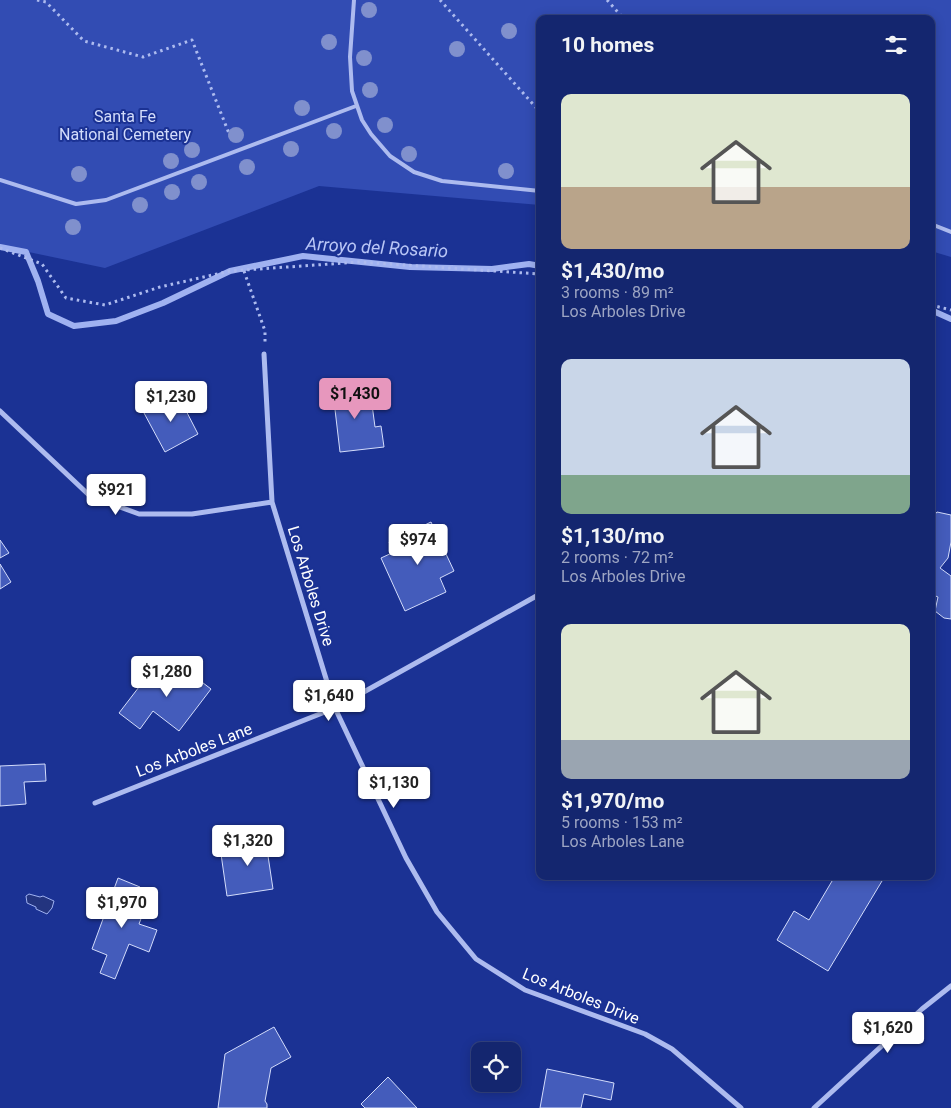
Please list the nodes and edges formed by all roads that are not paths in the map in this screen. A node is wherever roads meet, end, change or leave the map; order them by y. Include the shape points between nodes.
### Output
1 (354, 0) edge
2 (356, 106) junction
3 (0, 180) edge
4 (536, 191) edge
5 (935, 226) edge
6 (951, 232) edge
7 (264, 354) road end
8 (0, 411) edge
9 (272, 502) junction
10 (536, 596) edge
11 (335, 708) junction
12 (95, 802) dead end
13 (951, 986) edge
14 (741, 1108) edge
15 (814, 1108) edge

1 - 2 lane via 350,74
2 - 3 lane via 118,197 94,202 76,204
2 - 4 lane via 380,145 414,172 442,182
5 - 6 lane
7 - 9 street, Los Arboles Drive
8 - 9 street via 90,496 139,514 192,514
9 - 11 street, Los Arboles Drive
10 - 11 street, Los Arboles Lane
11 - 12 street, Los Arboles Lane
11 - 14 street, Los Arboles Drive via 406,858 437,912 476,959 525,990 645,1034 672,1049
13 - 15 street

